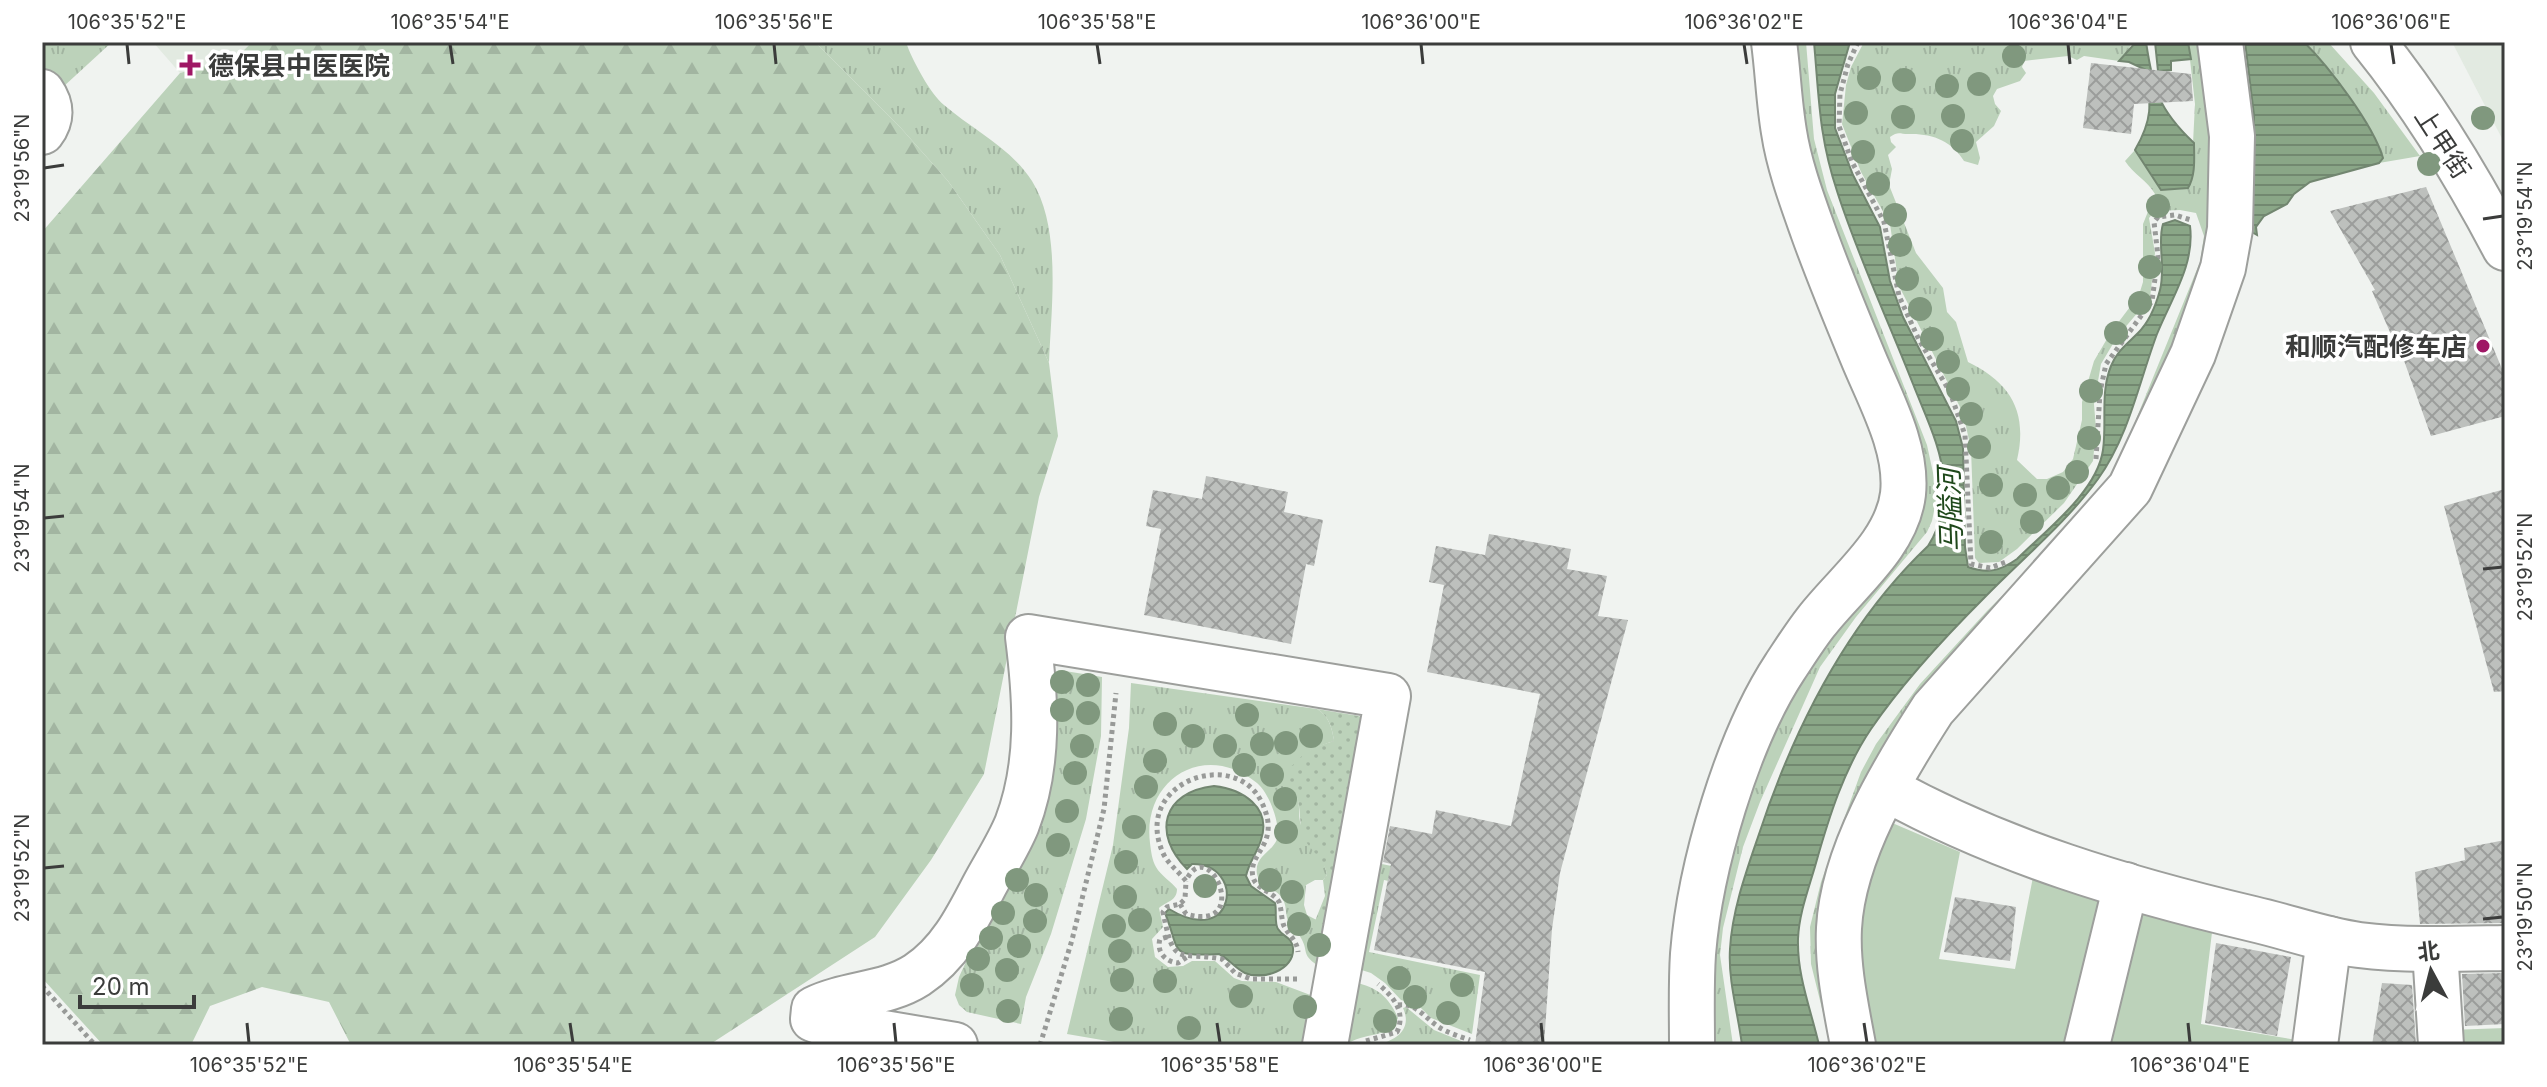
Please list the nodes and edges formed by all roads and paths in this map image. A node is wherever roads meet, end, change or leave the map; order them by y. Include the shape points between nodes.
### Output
1 (1774, 42) edge
2 (1858, 42) edge
3 (2220, 42) edge
4 (2373, 42) edge
5 (2407, 42) edge
6 (42, 92) edge
7 (42, 132) edge
8 (2505, 205) edge
9 (2196, 227) dead end
10 (2505, 248) edge
11 (2093, 465) dead end
12 (2011, 560) dead end
13 (1117, 652) junction
14 (1887, 789) junction
15 (1186, 881) junction
16 (2126, 885) junction
17 (1180, 904) junction
18 (1167, 937) junction
19 (2342, 941) junction
20 (2505, 948) edge
21 (2435, 950) junction
22 (1187, 957) junction
23 (1336, 981) junction
24 (42, 986) edge
25 (1398, 1005) junction
26 (1470, 1040) dead end
27 (1341, 1044) edge
28 (95, 1045) edge
29 (955, 1045) edge
30 (1040, 1045) edge
31 (1692, 1045) edge
32 (1853, 1045) edge
33 (2087, 1045) edge
34 (2315, 1045) edge
35 (2342, 1045) edge
36 (2441, 1045) edge

1 - 31 street via 1784,135 1797,181 1888,418 1903,489 1892,527 1782,671 1740,761 1724,805 1699,916
2 - 12 path via 1840,94 1839,126 1884,222 1899,296 1950,392 1965,435 1971,564 1990,568
3 - 14 street via 2232,136 2230,229 2223,268 2193,354 2130,488 1933,709
4 - 10 street, 上甲街 via 2427,118
5 - 8 street, 上甲街
6 - 7 street via 50,113
9 - 11 path via 2184,215 2154,222 2158,256 2152,301 2106,364
13 - 23 street via 1388,696
13 - 29 street via 1028,637 1035,722 1032,768 1016,826 968,918 945,952 917,975 814,1009 813,1019 824,1023
13 - 30 path via 1104,809
14 - 16 street via 1982,837
14 - 32 street via 1853,860 1839,929
15 - 17 path
15 - 17 path via 1195,869 1209,870 1220,882 1221,901 1204,917 1186,914
15 - 23 path via 1161,850 1158,822 1168,793 1197,777 1240,780 1256,792 1270,834 1253,876 1279,902 1283,925 1299,956
16 - 19 street
16 - 33 street
17 - 18 path via 1163,912
18 - 22 path
18 - 22 path via 1160,939 1162,956 1172,963
19 - 21 street
19 - 34 street
19 - 35 street
20 - 21 street
21 - 36 street
22 - 23 path via 1222,959 1235,973 1251,979
23 - 25 path via 1370,979
23 - 27 street
24 - 28 path
25 - 26 path via 1417,1008 1444,1030
25 - 27 path via 1397,1032

